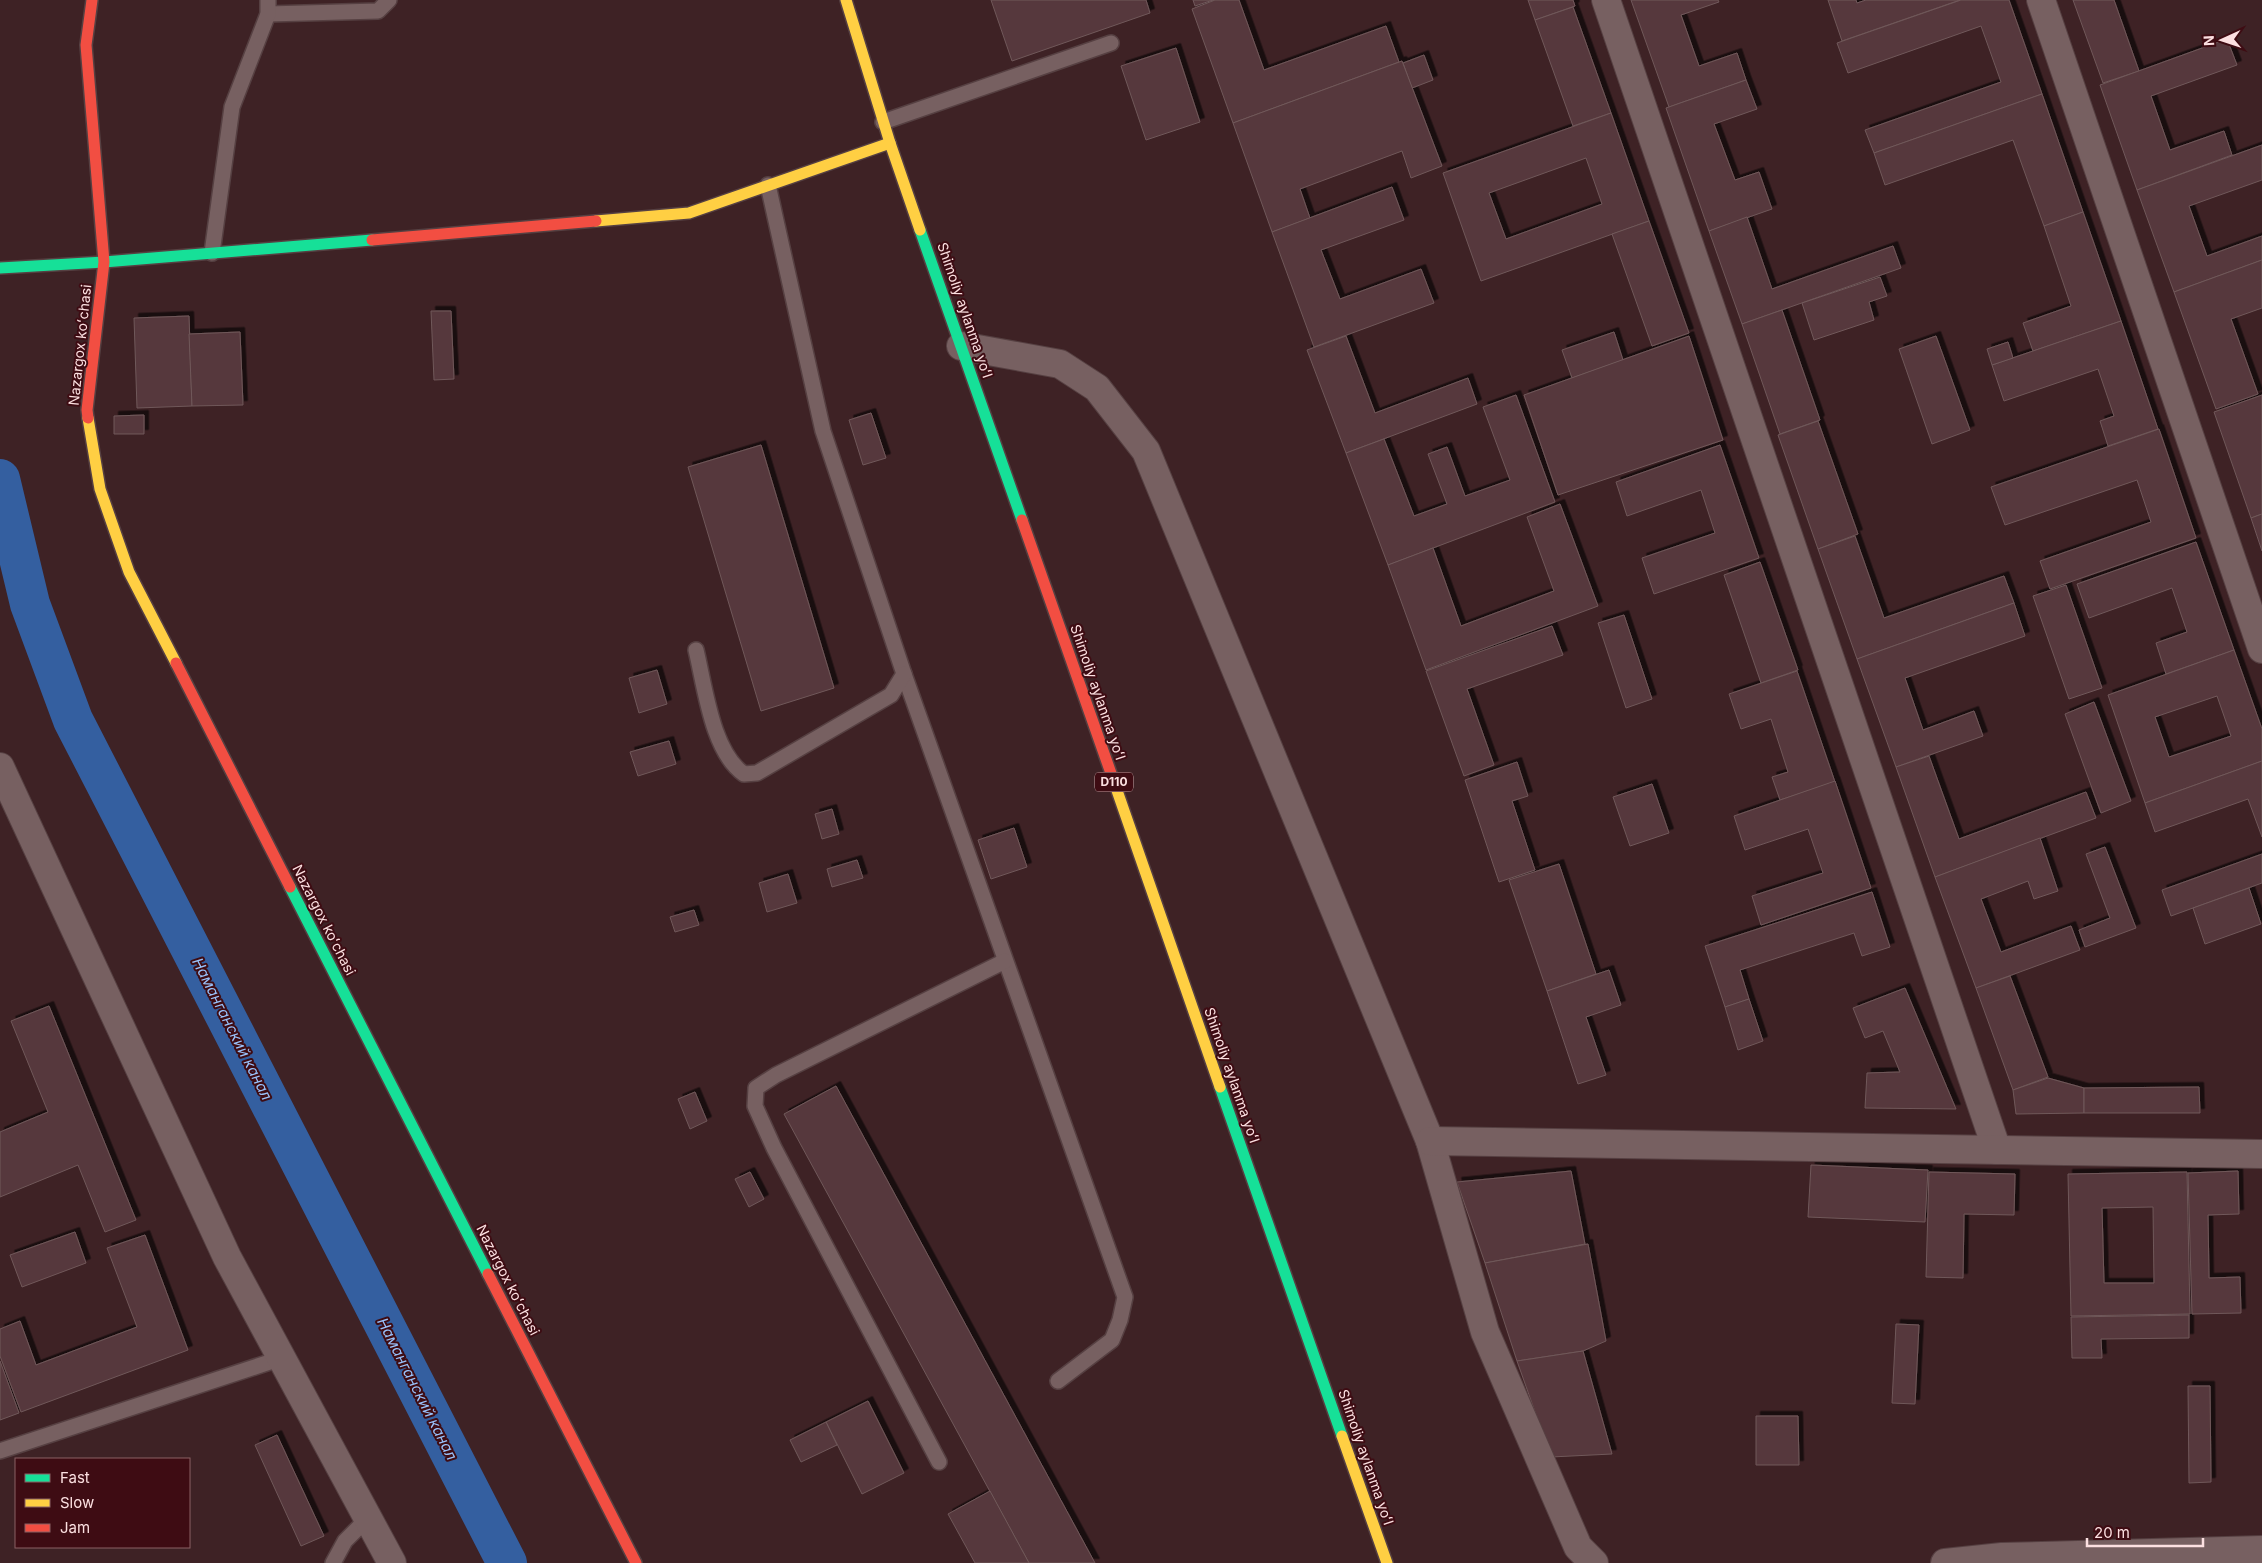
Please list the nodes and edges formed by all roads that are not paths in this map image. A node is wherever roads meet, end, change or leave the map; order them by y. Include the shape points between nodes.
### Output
1 (92, 0) edge
2 (389, 0) edge
3 (846, 0) edge
4 (1606, 0) edge
5 (2041, 0) edge
6 (268, 7) edge
7 (1111, 43) dead end
8 (883, 122) junction
9 (890, 143) junction
10 (768, 185) junction
11 (212, 253) junction
12 (104, 262) junction
13 (0, 268) edge
14 (962, 346) junction
15 (2262, 649) edge
16 (696, 650) dead end
17 (904, 674) junction
18 (0, 768) edge
19 (1005, 960) junction
20 (1430, 1141) junction
21 (1997, 1150) junction
22 (2262, 1154) edge
23 (282, 1358) junction
24 (1058, 1381) dead end
25 (0, 1451) edge
26 (939, 1462) dead end
27 (368, 1518) junction
28 (2262, 1550) edge
29 (333, 1563) edge
30 (392, 1563) edge
31 (636, 1563) edge
32 (1387, 1563) edge
33 (1594, 1563) edge
34 (1945, 1563) edge

1 - 12 main road, Nazargox koʻchasi via 86,46
2 - 6 lane via 378,11
3 - 8 main road, Shimoliy aylanma yoʻl / D110
4 - 21 street
5 - 15 street
6 - 11 lane via 232,107
7 - 8 lane
8 - 9 main road, Shimoliy aylanma yoʻl / D110
9 - 10 main road
9 - 14 main road, Shimoliy aylanma yoʻl / D110
10 - 11 main road via 689,213
10 - 17 lane via 823,431
11 - 12 main road
12 - 13 main road
12 - 31 main road, Nazargox koʻchasi via 87,410 100,489 129,572
14 - 20 street via 1060,364 1097,388 1146,450
14 - 32 main road, Shimoliy aylanma yoʻl / D110
16 - 17 lane via 714,725 733,767 744,774 757,773 885,699
17 - 19 lane
18 - 23 street via 227,1257
19 - 24 lane via 1126,1297 1112,1340
19 - 26 lane via 756,1088 756,1106 774,1148
20 - 21 street
20 - 33 street via 1485,1332 1578,1547
21 - 22 street
23 - 25 lane
23 - 27 street
27 - 29 lane via 345,1541
27 - 30 street
28 - 34 street via 2002,1558

